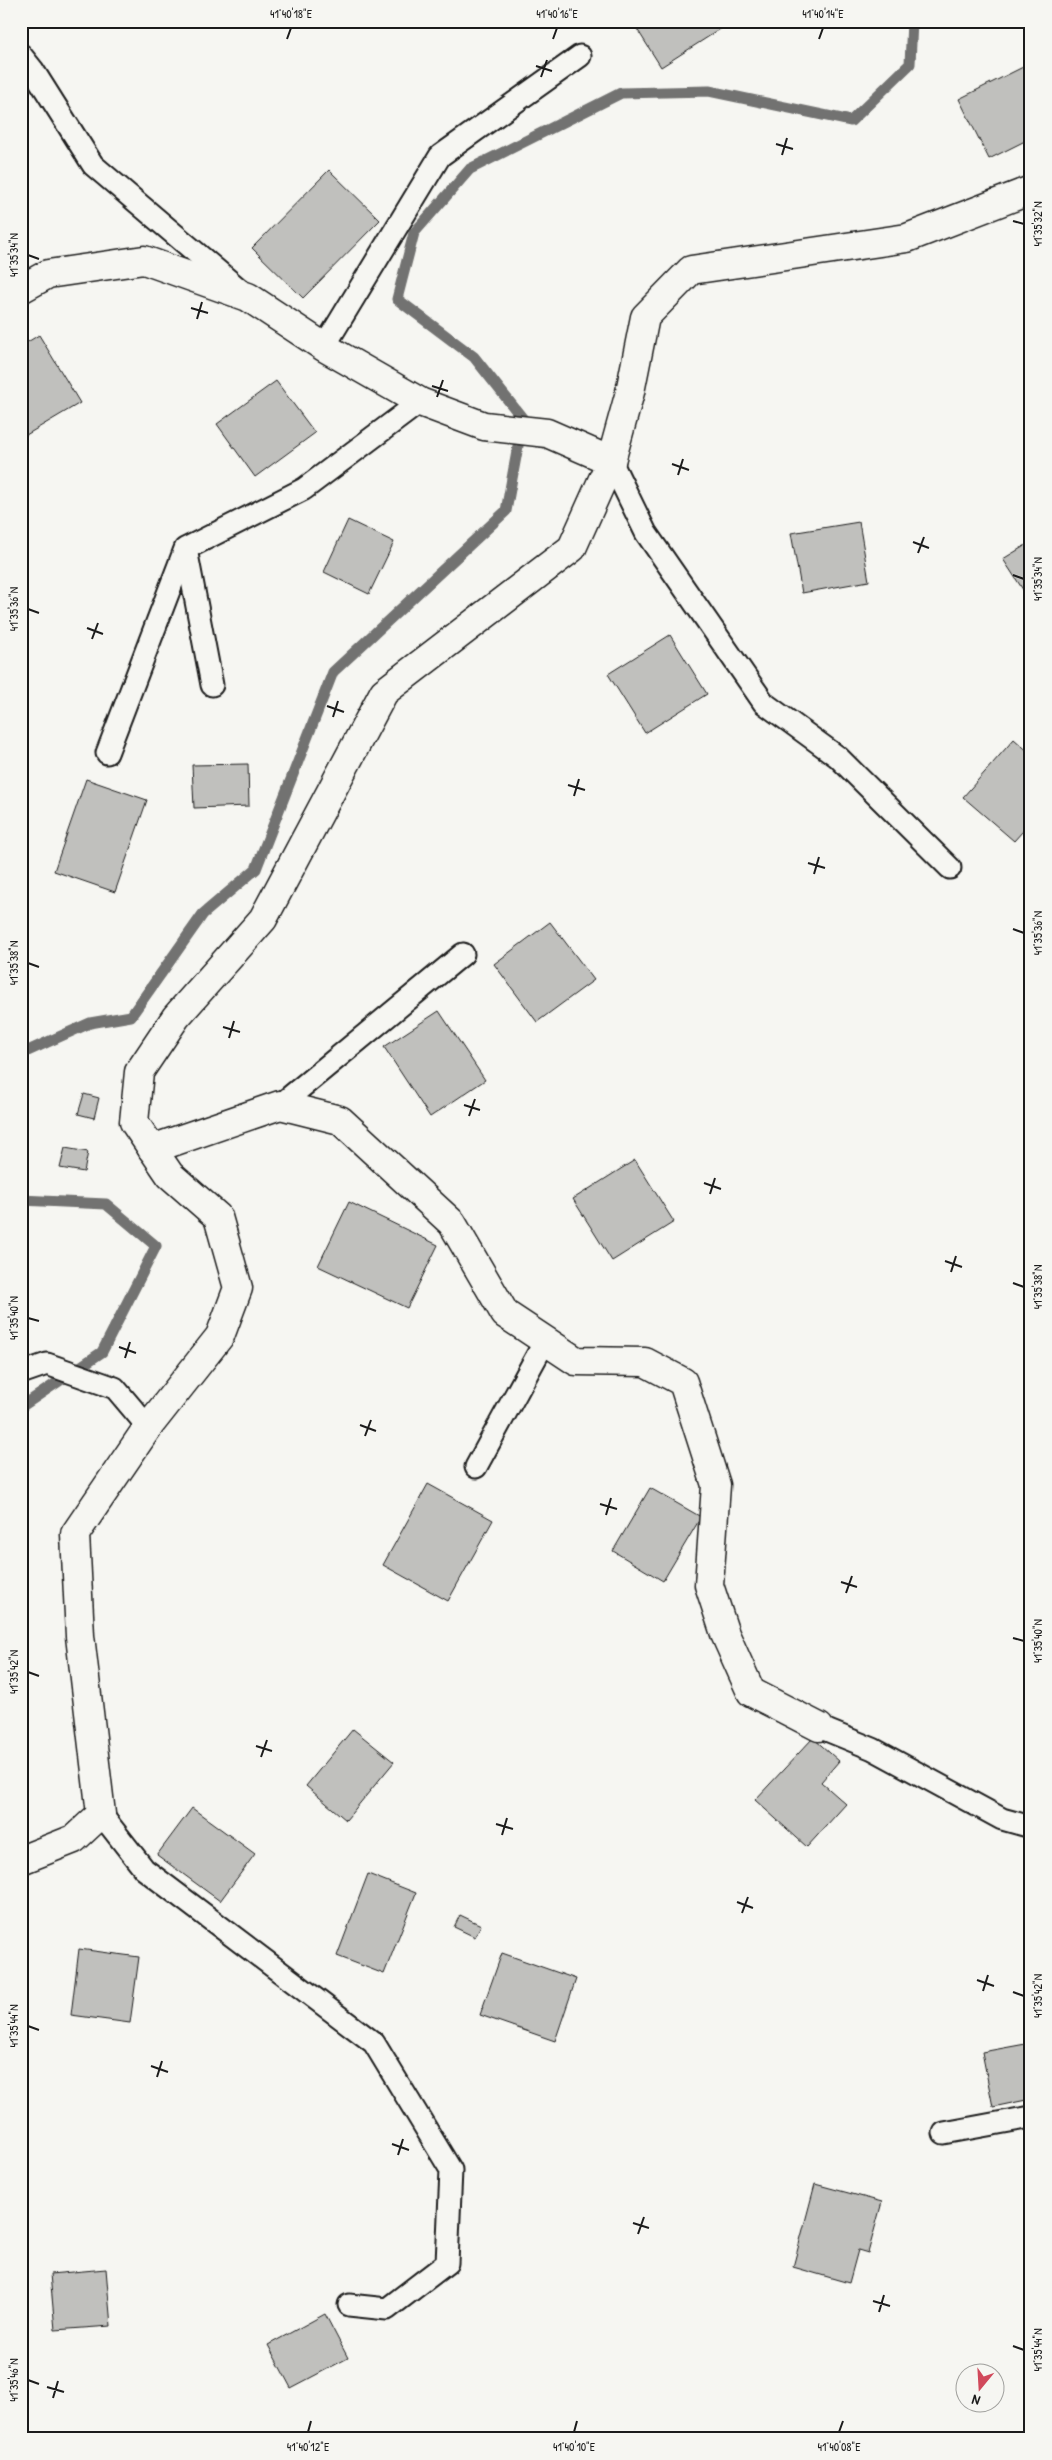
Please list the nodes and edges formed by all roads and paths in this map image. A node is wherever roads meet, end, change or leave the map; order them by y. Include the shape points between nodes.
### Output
1 (21, 55) edge
2 (580, 56) dead end
3 (1031, 190) edge
4 (21, 289) edge
5 (248, 297) junction
6 (324, 347) junction
7 (420, 402) junction
8 (611, 461) junction
9 (186, 548) junction
10 (212, 685) dead end
11 (107, 753) dead end
12 (950, 868) dead end
13 (463, 954) dead end
14 (280, 1105) junction
15 (152, 1149) junction
16 (545, 1341) junction
17 (21, 1373) edge
18 (148, 1427) junction
19 (476, 1467) dead end
20 (819, 1727) joint
21 (101, 1814) junction
22 (1031, 1827) edge
23 (21, 1860) edge
24 (1031, 2117) edge
25 (944, 2133) dead end
26 (349, 2306) dead end

1 - 5 lane via 93,165
2 - 6 lane via 440,156
3 - 8 street via 907,238 691,270 645,317 630,392
4 - 5 street via 48,274 144,260
5 - 6 street
6 - 7 street
7 - 8 street via 484,426 547,432
7 - 9 lane via 304,489
8 - 12 lane via 646,532 764,703 838,757
8 - 15 street via 572,548 384,692 263,919 176,1017 139,1072 134,1122
9 - 10 lane
9 - 11 lane
13 - 14 lane
14 - 15 street
14 - 16 street via 340,1120 452,1223 506,1314
15 - 18 street via 170,1175 218,1217 238,1288 220,1336
16 - 19 lane
16 - 20 street via 576,1362 646,1362 683,1382 716,1485 710,1585 725,1634 751,1692
17 - 18 lane via 47,1364 115,1388
18 - 21 street via 75,1534 80,1636
20 - 22 lane via 873,1749 1002,1819
21 - 23 street via 74,1838
21 - 26 lane via 144,1869 374,2043 451,2170 447,2264 388,2309
24 - 25 lane

